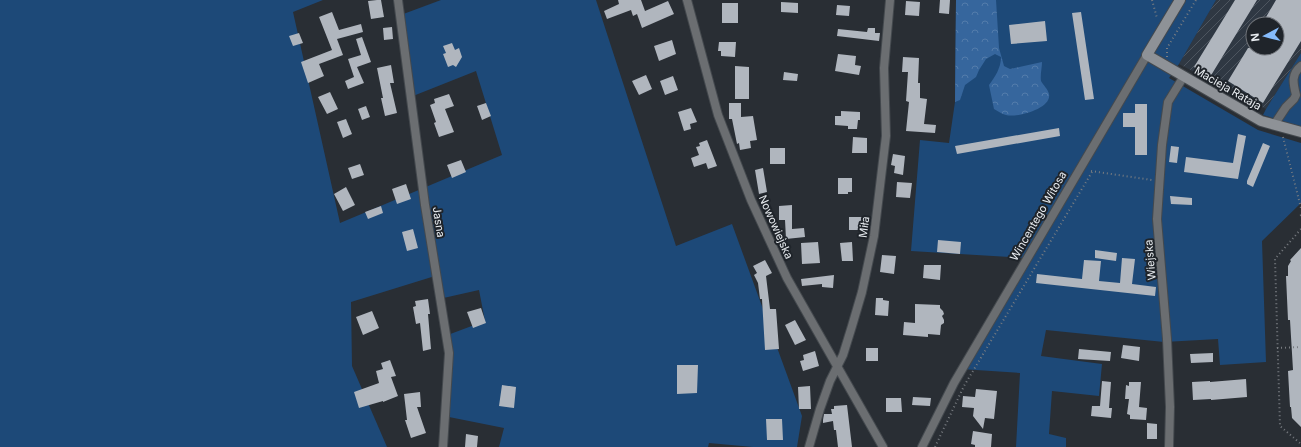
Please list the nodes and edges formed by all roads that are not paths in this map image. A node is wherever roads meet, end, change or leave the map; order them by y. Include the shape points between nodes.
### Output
1 (398, 0) edge
2 (687, 0) edge
3 (890, 0) edge
4 (1180, 0) edge
5 (1147, 54) junction
6 (1301, 66) edge
7 (1184, 76) junction
8 (1276, 122) dead end
9 (1301, 132) edge
10 (837, 366) junction
11 (443, 447) edge
12 (810, 447) edge
13 (884, 447) edge
14 (922, 447) edge
15 (1169, 447) edge

1 - 11 street, Jasna via 425,205 449,353
2 - 10 street, Nowowiejska via 718,115 751,200 787,278
3 - 10 street, Miła via 884,68 886,136 874,236 862,292 843,355
4 - 5 street, Wincentego Witosa
5 - 7 street, Macieja Rataja
5 - 14 street, Wincentego Witosa via 954,383
6 - 8 street via 1297,69 1292,82 1296,95
7 - 9 street, Macieja Rataja via 1261,121
7 - 15 street, Wiejska via 1168,102 1157,219 1167,339
10 - 12 street, Miła via 820,409
10 - 13 street, Nowowiejska

